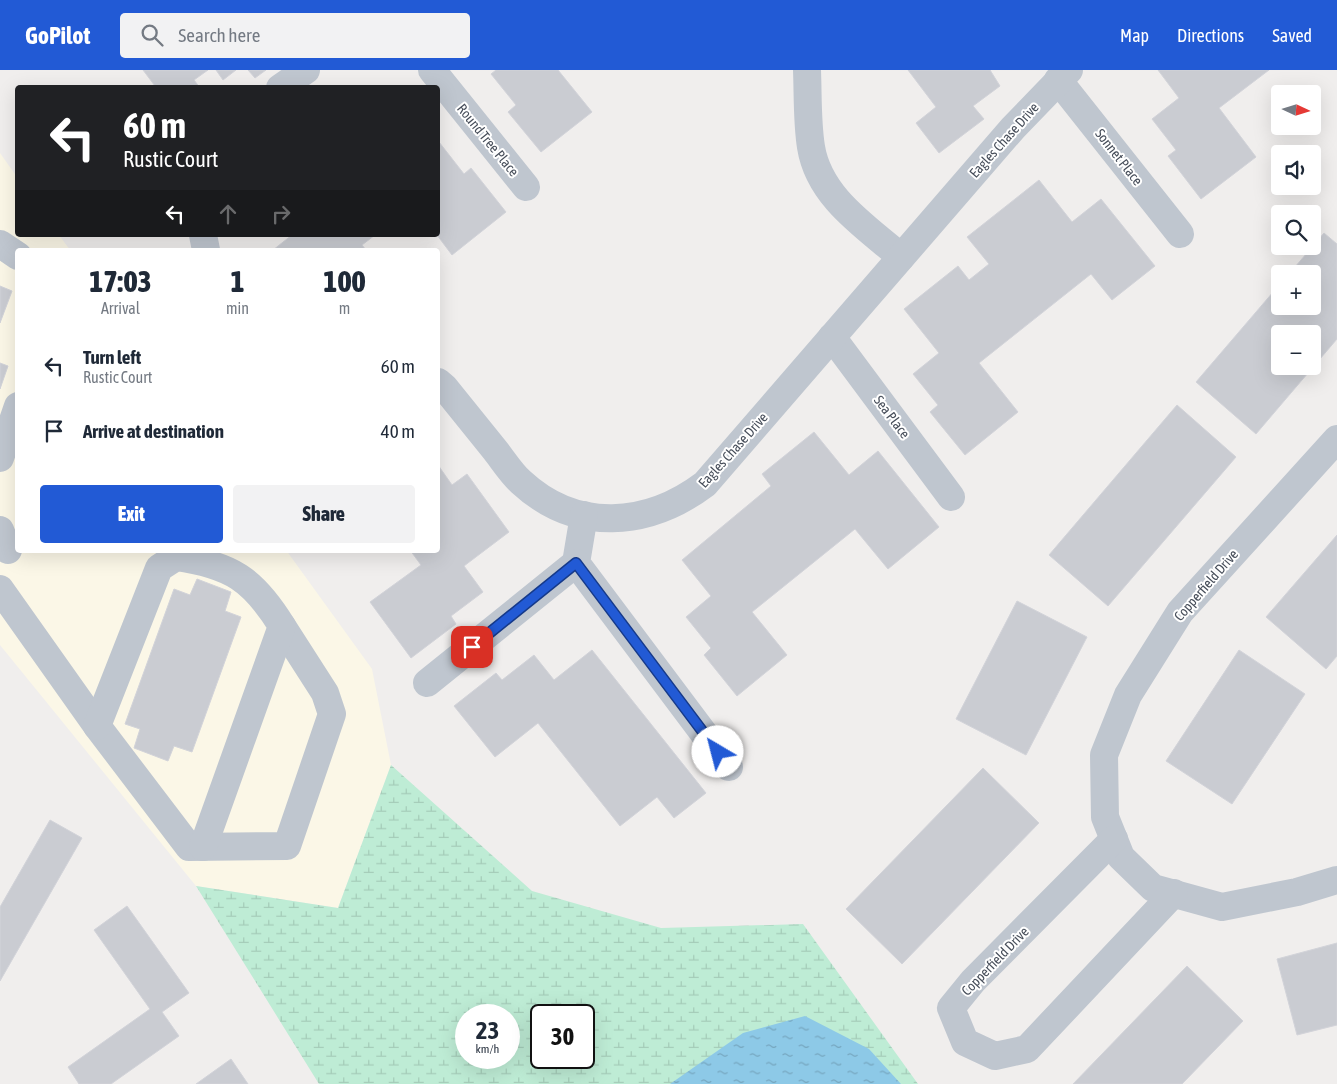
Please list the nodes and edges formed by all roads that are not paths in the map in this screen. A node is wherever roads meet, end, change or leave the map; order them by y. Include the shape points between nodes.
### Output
1 (306, 70) edge
2 (432, 70) edge
3 (807, 70) edge
4 (1064, 75) edge
5 (284, 85) edge
6 (526, 188) dead end
7 (1180, 234) dead end
8 (0, 244) edge
9 (15, 254) edge
10 (901, 257) junction
11 (832, 338) junction
12 (440, 384) edge
13 (15, 415) edge
14 (1337, 439) edge
15 (0, 458) edge
16 (951, 497) dead end
17 (584, 515) junction
18 (576, 563) junction
19 (0, 589) edge
20 (282, 626) junction
21 (427, 683) dead end
22 (97, 726) junction
23 (729, 767) dead end
24 (1114, 839) junction
25 (203, 847) junction
26 (1337, 880) edge
27 (1174, 893) junction

1 - 5 street
2 - 6 street, Round Tree Place
3 - 10 street via 811,147 828,190 846,210
4 - 7 street, Sonnet Place
4 - 10 street, Eagles Chase Drive via 1012,128
8 - 9 street
10 - 11 street, Eagles Chase Drive
11 - 16 street, Sea Place
11 - 17 street, Eagles Chase Drive via 705,484 684,500 658,512 628,518
12 - 17 street, Eagles Chase Drive via 519,480 554,505
13 - 15 street
14 - 24 street, Copperfield Drive via 1180,612 1128,695 1104,755 1105,816
17 - 18 street
18 - 21 street
18 - 23 street
19 - 22 street
20 - 22 street via 256,591 235,574 207,562 176,557 159,568
20 - 25 street
20 - 25 street via 325,692 332,714 287,846
22 - 25 street via 189,847
24 - 27 street, Copperfield Drive via 1121,857 1153,888
24 - 27 street, Copperfield Drive via 973,981 951,1008 966,1042 995,1056 1027,1049
26 - 27 street, Copperfield Drive via 1297,892 1222,907

